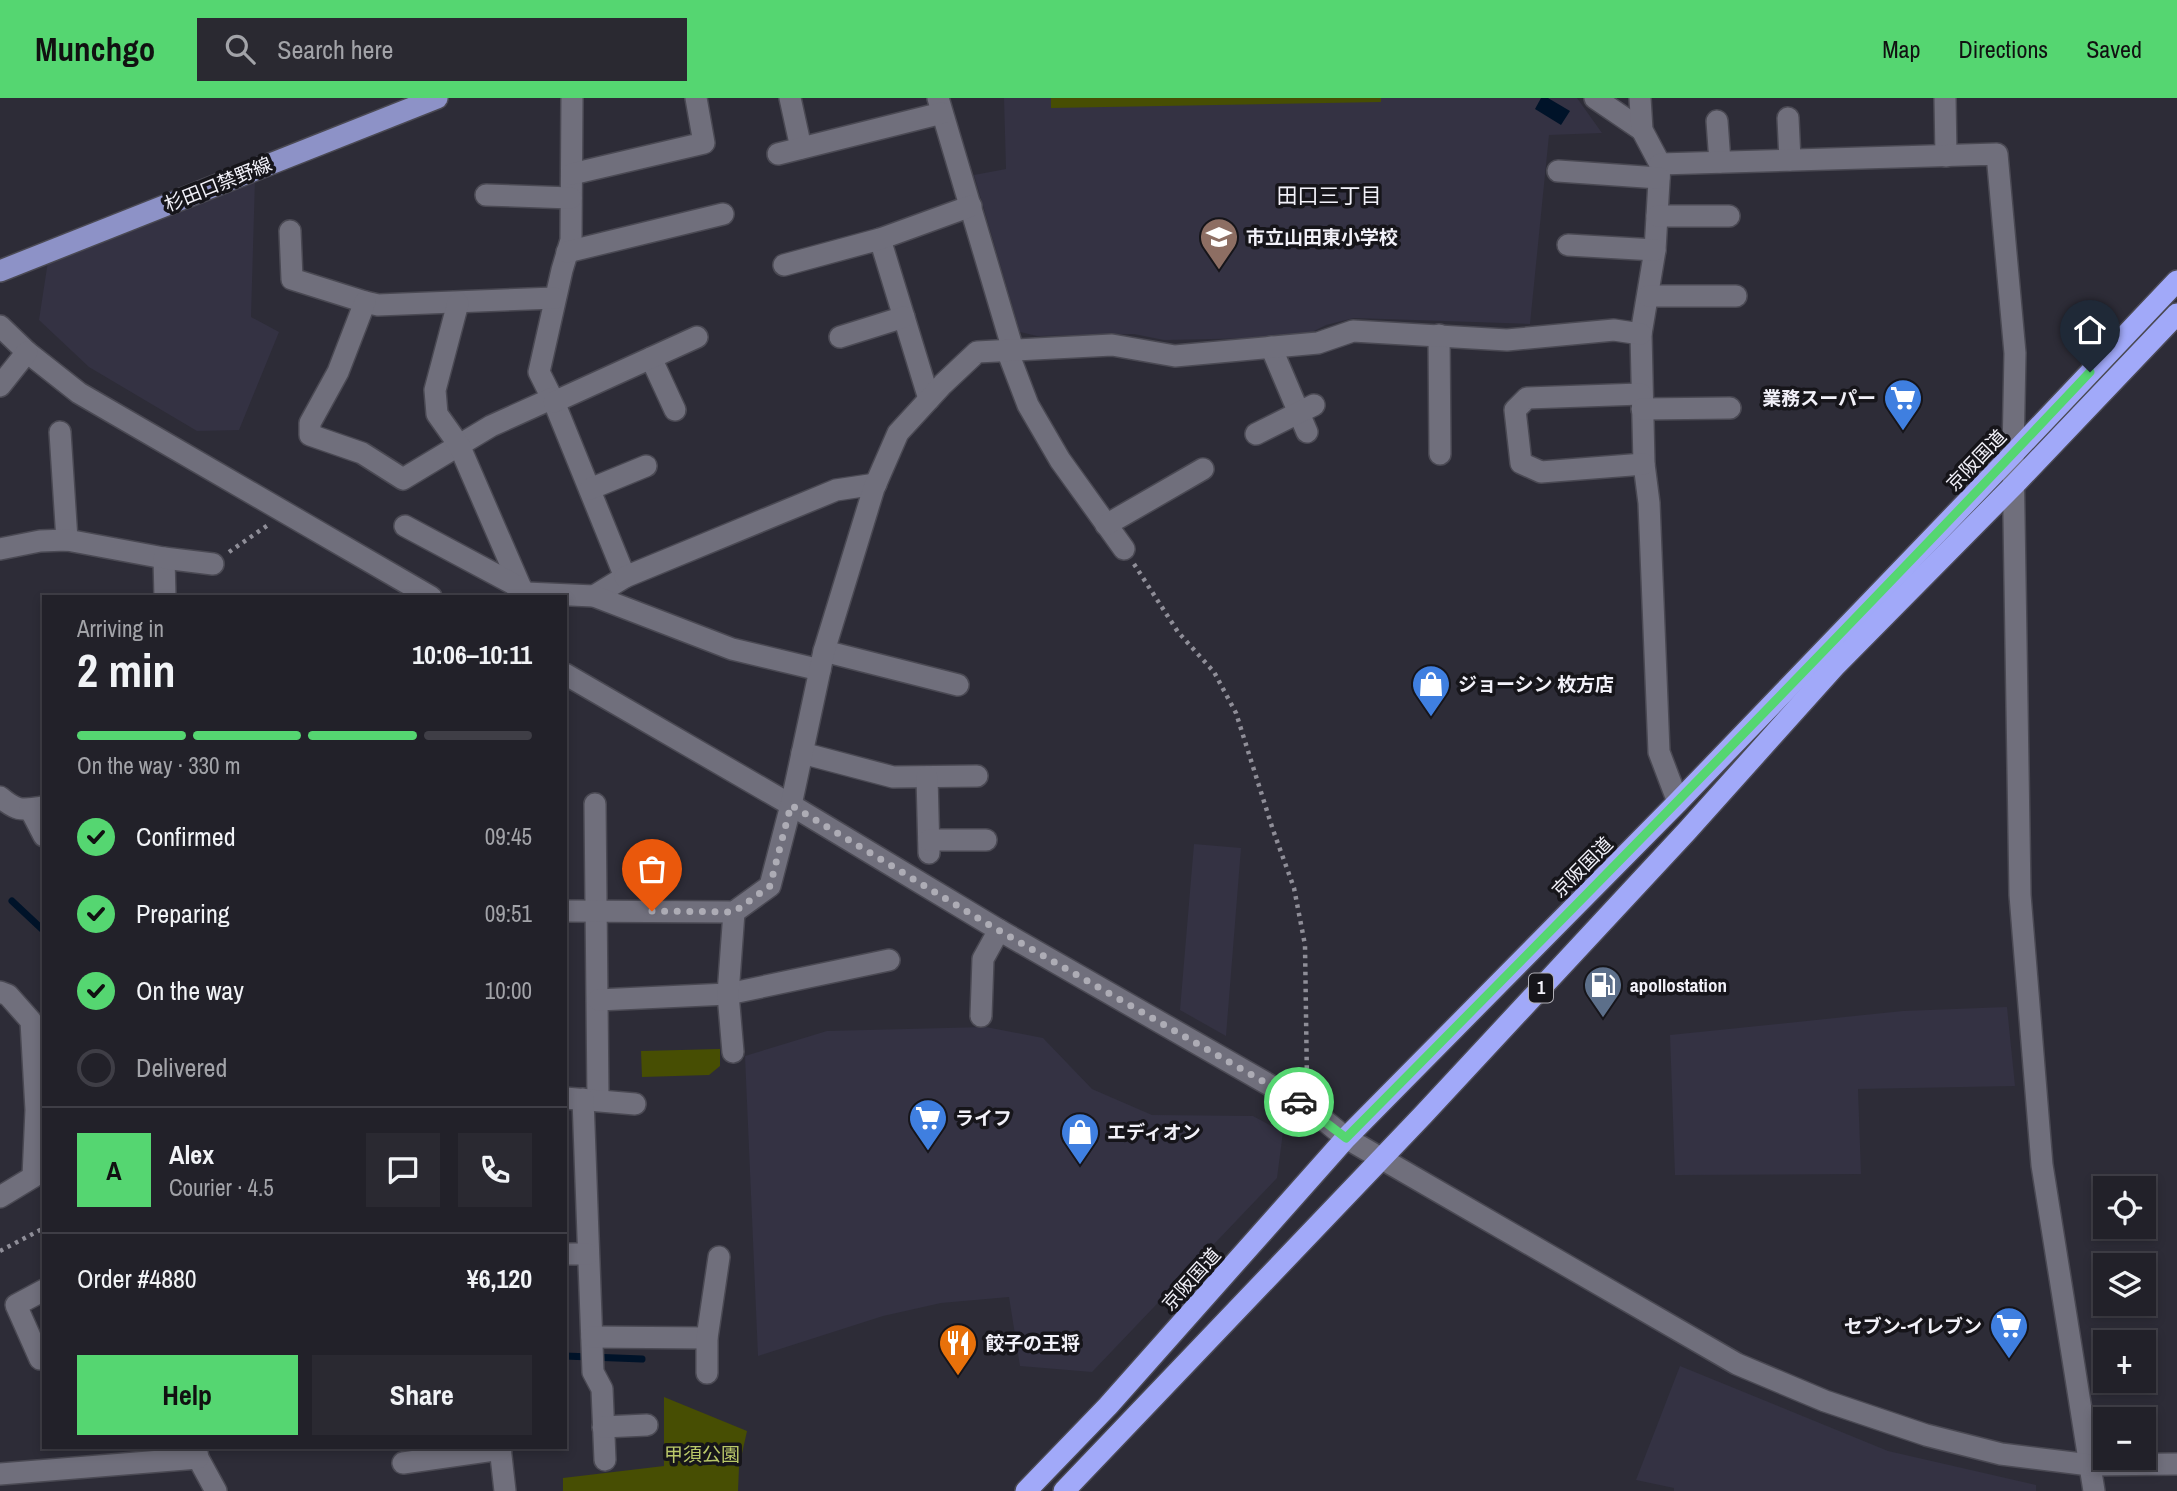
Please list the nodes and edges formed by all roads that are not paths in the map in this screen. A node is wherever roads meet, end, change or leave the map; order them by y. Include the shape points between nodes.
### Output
1 (437, 98) edge
2 (573, 98) edge
3 (696, 98) edge
4 (790, 98) edge
5 (1595, 98) edge
6 (1640, 98) edge
7 (1945, 98) edge
8 (940, 105) edge
9 (1788, 118) dead end
10 (1717, 121) dead end
11 (1642, 130) junction
12 (801, 148) junction
13 (778, 154) dead end
14 (1946, 156) junction
15 (1790, 160) junction
16 (1720, 162) junction
17 (1558, 171) dead end
18 (1660, 171) junction
19 (572, 174) junction
20 (486, 195) dead end
21 (571, 198) junction
22 (971, 206) junction
23 (723, 214) dead end
24 (1657, 216) junction
25 (1729, 216) dead end
26 (290, 231) dead end
27 (880, 239) junction
28 (1568, 245) dead end
29 (1656, 250) junction
30 (567, 252) junction
31 (785, 265) dead end
32 (0, 271) edge
33 (2177, 281) edge
34 (1648, 296) junction
35 (1736, 296) dead end
36 (555, 298) junction
37 (365, 302) junction
38 (458, 303) junction
39 (2177, 314) edge
40 (904, 317) junction
41 (0, 326) edge
42 (1642, 334) junction
43 (1439, 335) junction
44 (697, 337) dead end
45 (840, 338) dead end
46 (1271, 347) junction
47 (1010, 350) junction
48 (27, 352) junction
49 (651, 358) junction
50 (0, 386) edge
51 (929, 399) junction
52 (554, 400) junction
53 (1642, 402) junction
54 (1730, 408) dead end
55 (675, 410) dead end
56 (60, 432) dead end
57 (1256, 434) dead end
58 (459, 445) junction
59 (1440, 454) dead end
60 (2013, 454) junction
61 (1644, 464) junction
62 (646, 466) dead end
63 (1203, 469) dead end
64 (876, 484) junction
65 (2015, 484) junction
66 (590, 489) junction
67 (1106, 525) junction
68 (405, 526) dead end
69 (67, 540) junction
70 (0, 549) edge
71 (1124, 549) road end
72 (164, 558) junction
73 (213, 564) road end
74 (625, 577) junction
75 (518, 592) edge
76 (165, 595) edge
77 (428, 595) edge
78 (594, 596) junction
79 (822, 661) junction
80 (567, 675) edge
81 (958, 685) dead end
82 (802, 754) junction
83 (977, 776) dead end
84 (928, 777) junction
85 (0, 797) edge
86 (1678, 802) junction
87 (595, 804) dead end
88 (791, 805) junction
89 (37, 808) edge
90 (42, 828) edge
91 (986, 840) dead end
92 (567, 911) edge
93 (597, 911) junction
94 (734, 912) junction
95 (999, 930) junction
96 (889, 960) dead end
97 (0, 992) edge
98 (728, 995) junction
99 (598, 1000) junction
100 (981, 1016) dead end
101 (733, 1052) dead end
102 (582, 1099) edge
103 (635, 1104) dead end
104 (40, 1110) edge
105 (1346, 1138) junction
106 (1382, 1157) junction
107 (38, 1184) edge
108 (0, 1198) edge
109 (567, 1254) edge
110 (588, 1254) junction
111 (719, 1257) dead end
112 (42, 1291) edge
113 (706, 1338) junction
114 (592, 1341) junction
115 (42, 1358) edge
116 (707, 1373) dead end
117 (647, 1425) dead end
118 (603, 1427) junction
119 (494, 1449) edge
120 (501, 1449) edge
121 (197, 1453) edge
122 (605, 1460) dead end
123 (403, 1463) dead end
124 (2177, 1464) edge
125 (2090, 1465) junction
126 (0, 1474) edge
127 (216, 1491) edge
128 (505, 1491) edge
129 (1026, 1491) edge
130 (1064, 1491) edge
131 (2094, 1491) edge

1 - 32 main road, 杉田口禁野線
2 - 19 street
3 - 19 street via 704,143
4 - 12 street
5 - 11 street
6 - 11 street
7 - 14 street
8 - 12 street
8 - 22 street
9 - 15 street
10 - 16 street
11 - 18 street
12 - 13 street
14 - 15 street
14 - 60 street via 1997,154 2015,353
15 - 16 street
16 - 18 street
17 - 18 street
18 - 24 street
19 - 21 street
20 - 21 street
21 - 30 street
22 - 27 street
22 - 47 street
23 - 30 street
24 - 25 street
24 - 29 street
26 - 37 street via 292,279
27 - 31 street
27 - 40 street
28 - 29 street
29 - 34 street
30 - 36 street
33 - 60 highway, 京阪国道 / 1
34 - 35 street
34 - 42 street
36 - 38 street
36 - 52 street via 539,372
37 - 38 street
37 - 58 street via 338,372 310,423 310,435 362,453 403,479
38 - 58 street via 435,390 437,414
39 - 65 highway, 1
40 - 45 street
40 - 51 street
41 - 48 street
42 - 43 street via 1614,330 1507,340
42 - 53 street
43 - 46 street via 1353,331 1318,343
43 - 59 street
44 - 49 street
46 - 47 street via 1175,356 1112,345
46 - 57 street via 1306,417
47 - 51 street via 977,352
47 - 67 street via 1028,405
48 - 50 street
48 - 77 street via 79,393
49 - 52 street
49 - 55 street
51 - 64 street via 898,433
52 - 58 street
52 - 66 street
53 - 54 street
53 - 61 street
53 - 61 street via 1527,398 1515,410 1521,463 1541,472
56 - 69 street
58 - 75 street
60 - 65 street
60 - 86 highway, 京阪国道 / 1
61 - 86 street via 1659,752
62 - 66 street
63 - 67 street
64 - 74 street via 836,490
64 - 79 street
65 - 106 highway, 1 via 1836,665
65 - 125 street via 2020,895 2042,1165
66 - 74 street
67 - 71 street
68 - 75 street
69 - 70 street
69 - 72 street
72 - 73 street
72 - 76 street
74 - 78 street
75 - 78 street
78 - 79 street via 732,649
79 - 81 street
79 - 82 street
80 - 88 street
82 - 84 street via 892,777
82 - 88 street
83 - 84 street
84 - 91 street via 929,846
85 - 89 street via 14,808
86 - 105 highway, 京阪国道 / 1
87 - 93 street
88 - 94 street via 770,886
88 - 95 street
89 - 90 street
92 - 93 street
93 - 94 street
93 - 99 street
94 - 98 street
95 - 100 street via 983,958
95 - 105 street via 1307,1107
96 - 98 street
97 - 104 street via 31,1021
98 - 99 street
98 - 101 street
99 - 102 street
102 - 103 street
102 - 110 street
104 - 107 street
105 - 106 street
105 - 129 highway, 京阪国道 / 1 via 1108,1406
106 - 125 street via 1737,1364 1825,1401 1926,1434 2001,1454
106 - 130 highway, 1
107 - 108 street
109 - 110 street
110 - 114 street
111 - 113 street
112 - 115 street via 16,1305
113 - 114 street
113 - 116 street
114 - 118 street via 593,1372 602,1389
117 - 118 street
118 - 122 street
119 - 123 street
120 - 128 street
121 - 126 street
121 - 127 street
124 - 125 street
125 - 131 street

